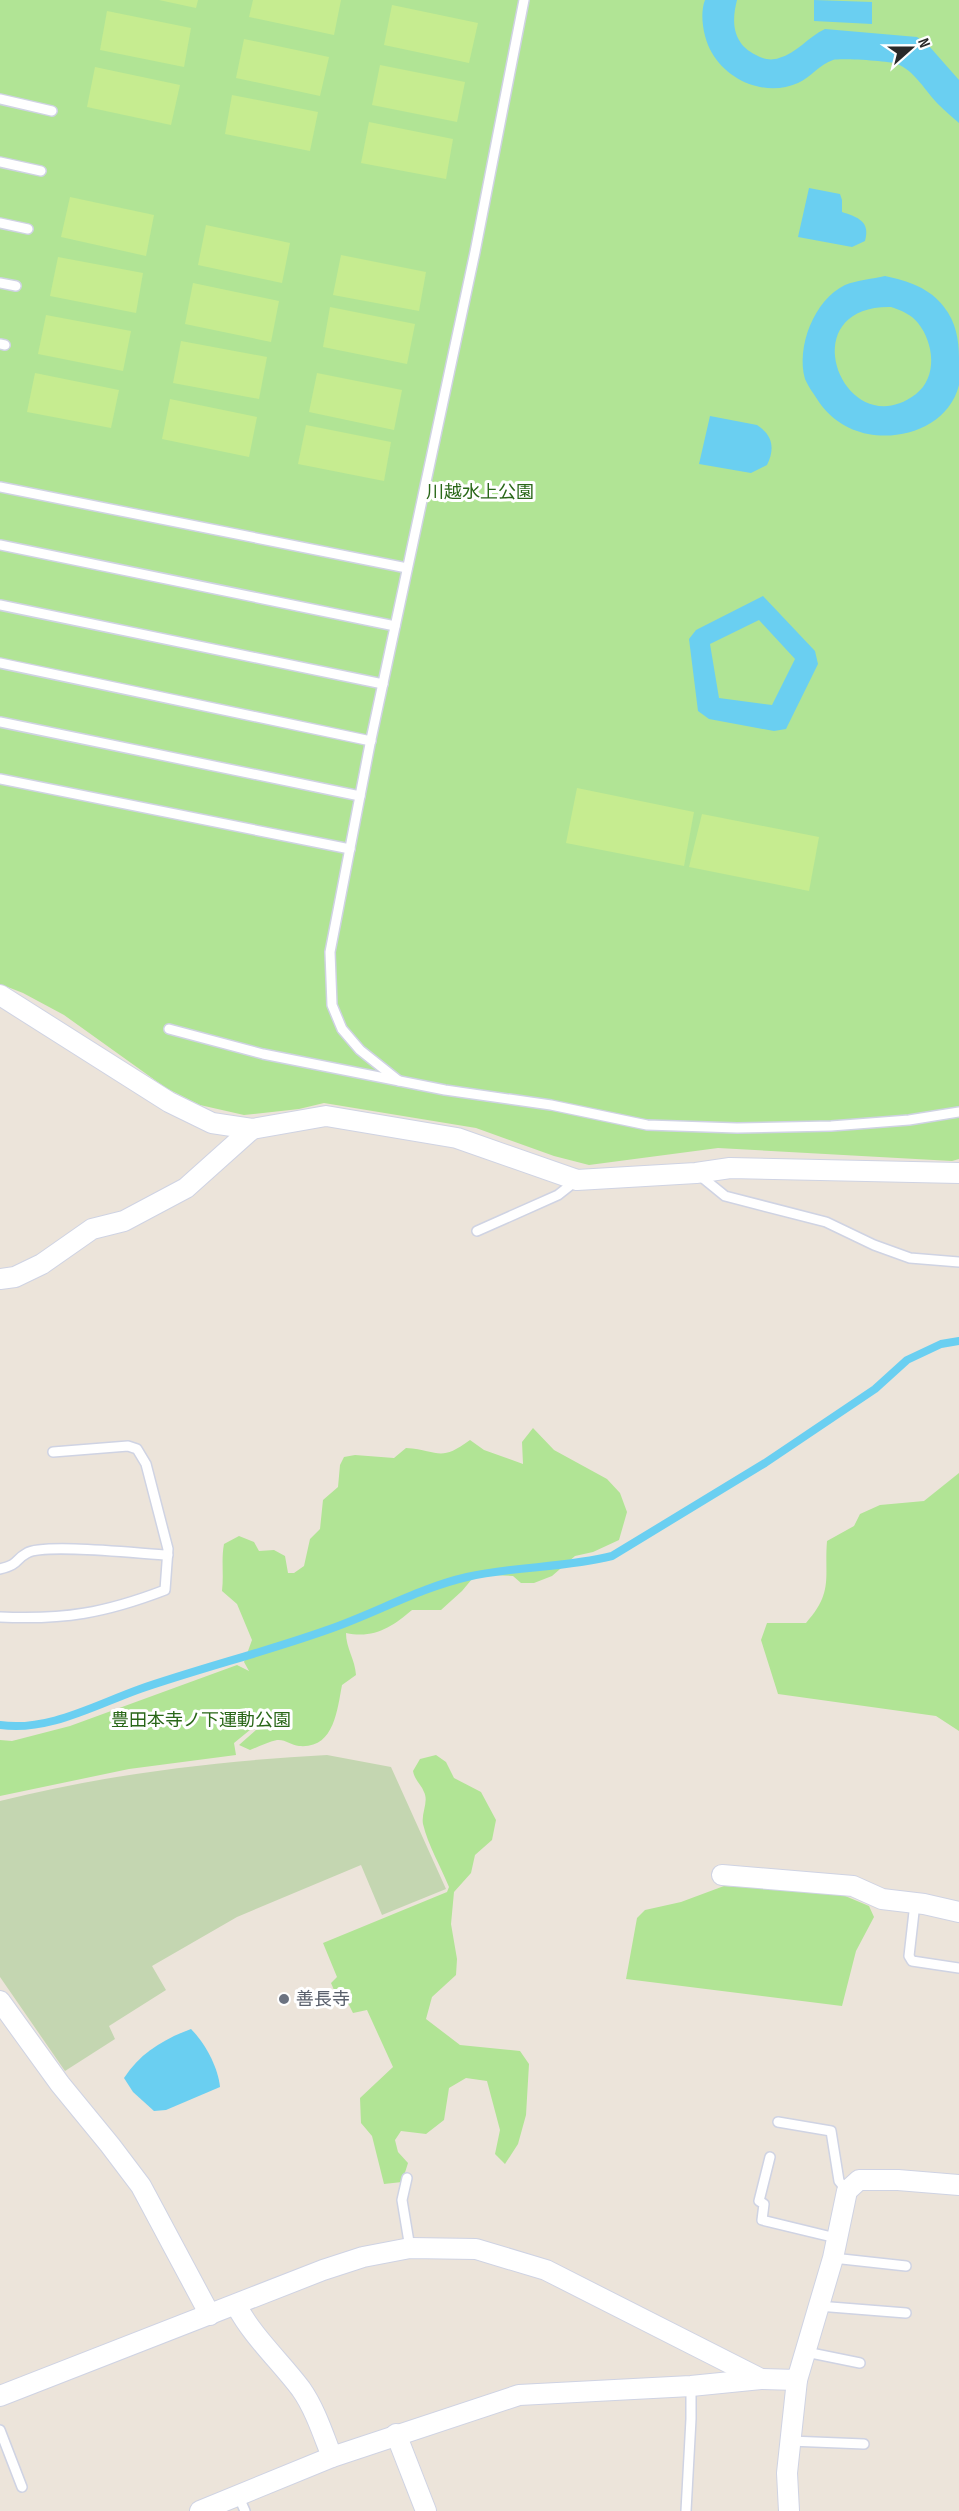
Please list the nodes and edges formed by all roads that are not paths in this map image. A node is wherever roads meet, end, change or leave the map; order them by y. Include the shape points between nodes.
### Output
1 (524, 0) edge
2 (0, 99) edge
3 (52, 111) dead end
4 (0, 162) edge
5 (41, 171) dead end
6 (0, 223) edge
7 (28, 229) dead end
8 (0, 283) edge
9 (16, 286) dead end
10 (0, 487) edge
11 (0, 545) edge
12 (407, 568) junction
13 (0, 605) edge
14 (395, 626) junction
15 (0, 663) edge
16 (383, 684) junction
17 (0, 722) edge
18 (371, 741) junction
19 (0, 779) edge
20 (360, 796) junction
21 (350, 849) junction
22 (0, 995) edge
23 (169, 1029) dead end
24 (399, 1081) junction
25 (959, 1112) edge
26 (252, 1130) junction
27 (696, 1173) junction
28 (959, 1173) edge
29 (577, 1180) junction
30 (477, 1231) dead end
31 (959, 1262) edge
32 (0, 1279) edge
33 (53, 1452) dead end
34 (168, 1555) junction
35 (0, 1569) edge
36 (0, 1617) edge
37 (722, 1875) dead end
38 (915, 1903) junction
39 (959, 1912) edge
40 (959, 1968) edge
41 (0, 2001) edge
42 (778, 2122) dead end
43 (770, 2157) dead end
44 (407, 2178) dead end
45 (959, 2185) edge
46 (847, 2191) junction
47 (836, 2238) junction
48 (410, 2248) junction
49 (833, 2258) junction
50 (906, 2266) dead end
51 (236, 2305) junction
52 (818, 2306) junction
53 (906, 2313) dead end
54 (210, 2315) junction
55 (806, 2352) junction
56 (860, 2363) dead end
57 (761, 2379) junction
58 (797, 2380) junction
59 (691, 2386) junction
60 (0, 2396) edge
61 (0, 2430) edge
62 (396, 2434) junction
63 (790, 2441) junction
64 (864, 2444) dead end
65 (332, 2457) junction
66 (22, 2487) dead end
67 (242, 2503) edge
68 (200, 2511) edge
69 (426, 2511) edge
70 (686, 2511) edge
71 (789, 2511) edge

1 - 12 lane via 476,252
2 - 3 lane
4 - 5 lane
6 - 7 lane
8 - 9 lane
10 - 12 lane
11 - 14 lane
12 - 14 lane
13 - 16 lane
14 - 16 lane
15 - 18 lane
16 - 18 lane
17 - 20 lane
18 - 20 lane
19 - 21 lane
20 - 21 lane
21 - 24 lane via 330,952 332,1005 342,1029 360,1050
22 - 26 street via 169,1102 212,1123
23 - 24 lane via 262,1054
24 - 25 lane via 552,1105 647,1125 831,1126
26 - 29 street via 326,1116 457,1138
26 - 32 street via 186,1188 124,1221 92,1228 42,1264 15,1277
27 - 28 street via 730,1168
27 - 29 street
27 - 31 lane via 725,1196 826,1222 910,1258
29 - 30 lane via 558,1195
33 - 34 lane via 128,1446 137,1449 146,1464
34 - 35 lane via 48,1549 27,1552 15,1565
34 - 36 lane via 165,1590 118,1607 72,1616
37 - 38 street via 853,1886 882,1899
38 - 39 street
38 - 40 lane via 909,1956 912,1961
41 - 54 street via 141,2186
42 - 46 lane via 831,2131 839,2181
43 - 47 lane via 759,2201 764,2204 762,2220
44 - 48 lane via 402,2200
45 - 46 street via 859,2180
46 - 47 street
47 - 49 street
48 - 51 street via 323,2270
48 - 57 street via 476,2249 546,2270
49 - 50 lane
49 - 52 street
51 - 54 street
51 - 65 street via 247,2327 302,2391
52 - 53 lane
52 - 55 street
54 - 60 street
55 - 56 lane
55 - 58 street
57 - 58 street
57 - 59 street
58 - 63 street
59 - 62 street via 519,2395
59 - 70 lane
61 - 66 lane
62 - 65 street
62 - 69 street
63 - 64 lane
63 - 71 street
65 - 67 street
67 - 68 street

